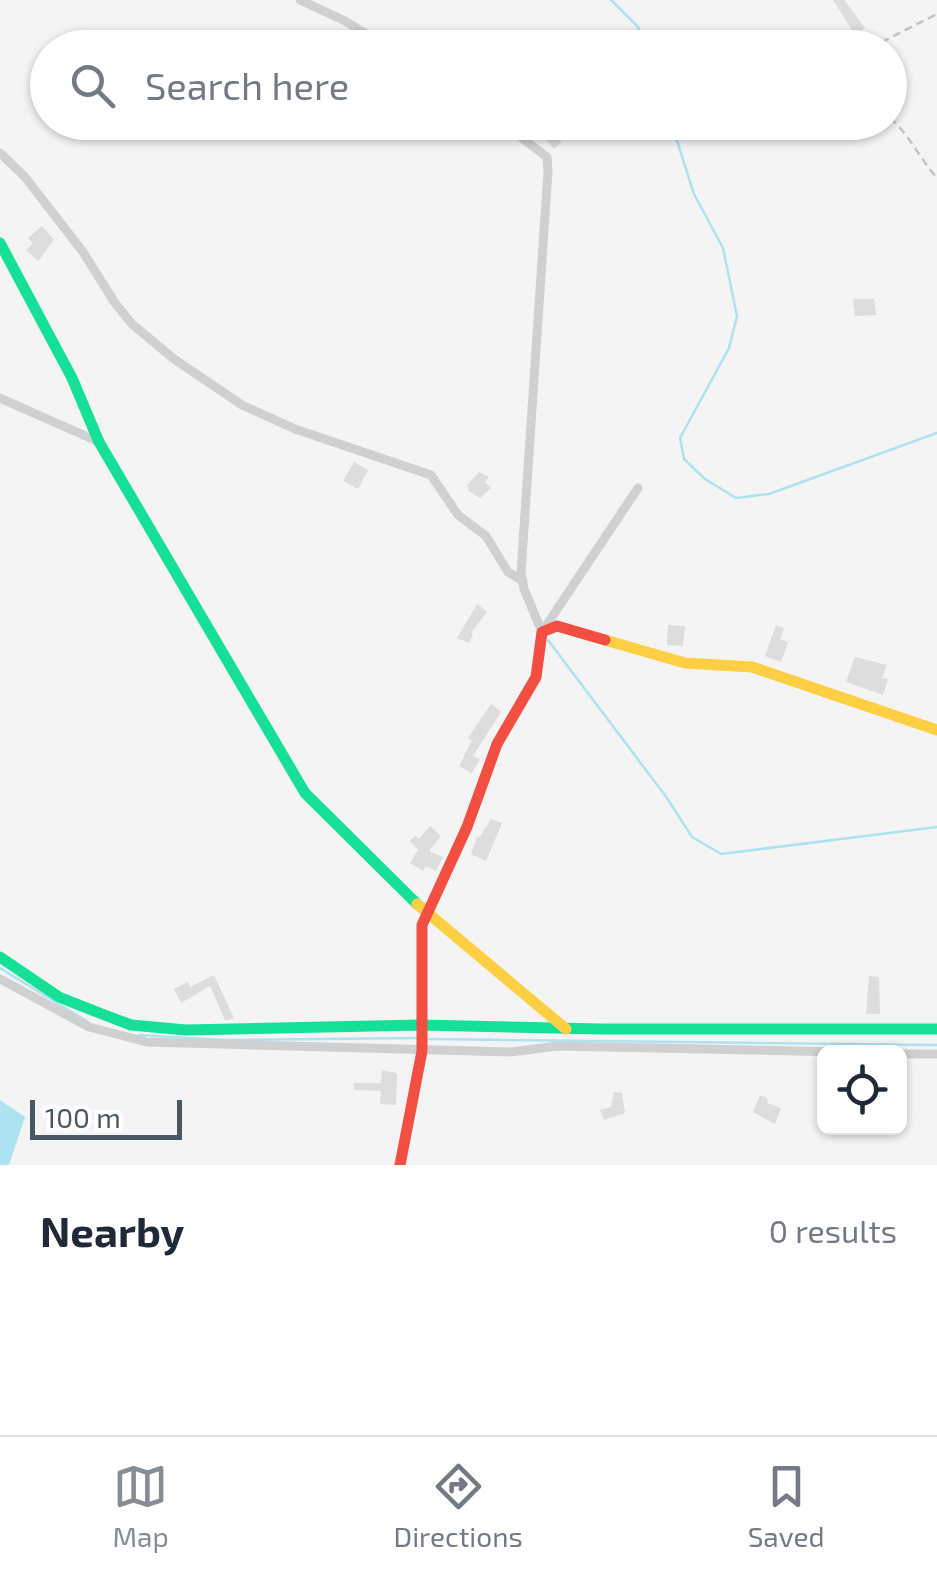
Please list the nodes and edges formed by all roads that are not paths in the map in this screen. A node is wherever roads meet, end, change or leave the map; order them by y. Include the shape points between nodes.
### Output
1 (300, 0) edge
2 (361, 30) edge
3 (524, 140) edge
4 (0, 153) edge
5 (0, 243) edge
6 (0, 398) edge
7 (98, 442) junction
8 (638, 488) dead end
9 (523, 580) junction
10 (542, 632) junction
11 (937, 730) edge
12 (428, 915) junction
13 (0, 957) edge
14 (0, 979) edge
15 (420, 1028) junction
16 (566, 1029) junction
17 (937, 1029) edge
18 (422, 1051) junction
19 (817, 1051) edge
20 (907, 1054) edge
21 (937, 1054) edge
22 (400, 1165) edge

1 - 2 street
3 - 9 street via 547,158 548,170
4 - 9 street via 83,252 132,324 174,359 242,404 431,475 458,515
5 - 7 street
6 - 7 street
7 - 12 street via 305,793
8 - 10 street
9 - 10 street
10 - 11 street via 557,626 684,663 752,667
10 - 12 street via 536,677 497,744
12 - 15 street via 421,935
12 - 16 street
13 - 15 street via 59,997 131,1025
14 - 18 street via 89,1027 147,1042
15 - 16 street
15 - 18 street
16 - 17 street
18 - 19 street via 557,1046
18 - 22 street
20 - 21 street

